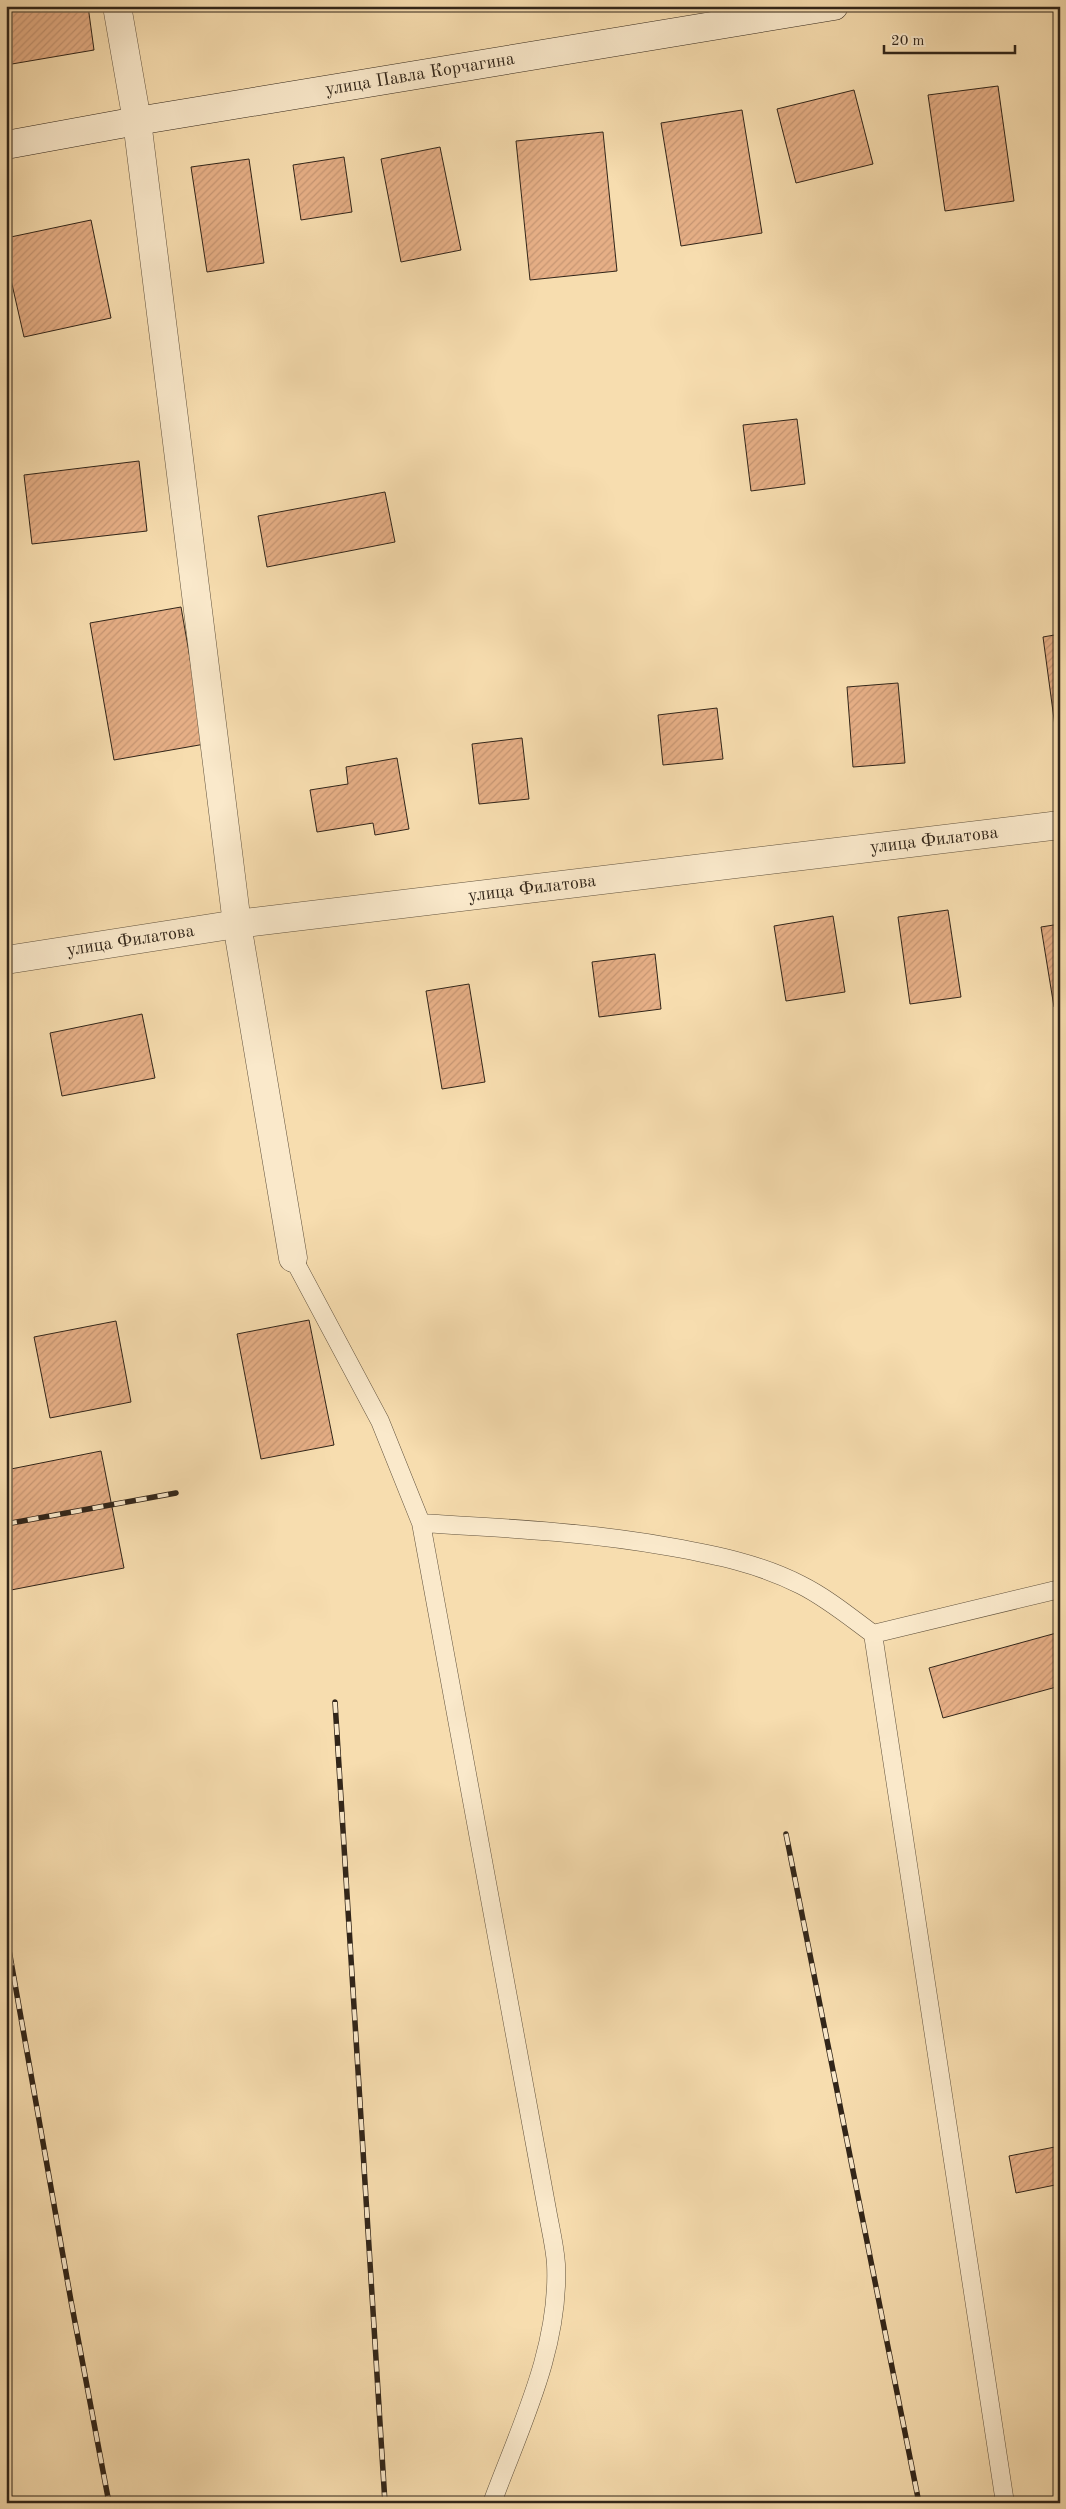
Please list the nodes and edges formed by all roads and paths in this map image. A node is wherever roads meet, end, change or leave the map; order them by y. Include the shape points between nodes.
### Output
1 (117, 6) edge
2 (834, 6) edge
3 (137, 121) junction
4 (6, 146) edge
5 (1060, 825) edge
6 (237, 924) junction
7 (6, 960) edge
8 (293, 1258) joint
9 (421, 1523) junction
10 (1060, 1589) edge
11 (873, 1634) junction
12 (492, 2503) edge
13 (1005, 2503) edge

1 - 3 street
2 - 3 street, улица Павла Корчагина
3 - 4 street, улица Павла Корчагина
3 - 6 street
5 - 6 street, улица Филатова
6 - 7 street, улица Филатова
6 - 8 street
8 - 9 lane via 380,1422
9 - 11 lane via 581,1534 730,1558 801,1585
9 - 12 lane via 556,2265 553,2322 543,2366
10 - 11 lane
11 - 13 lane

